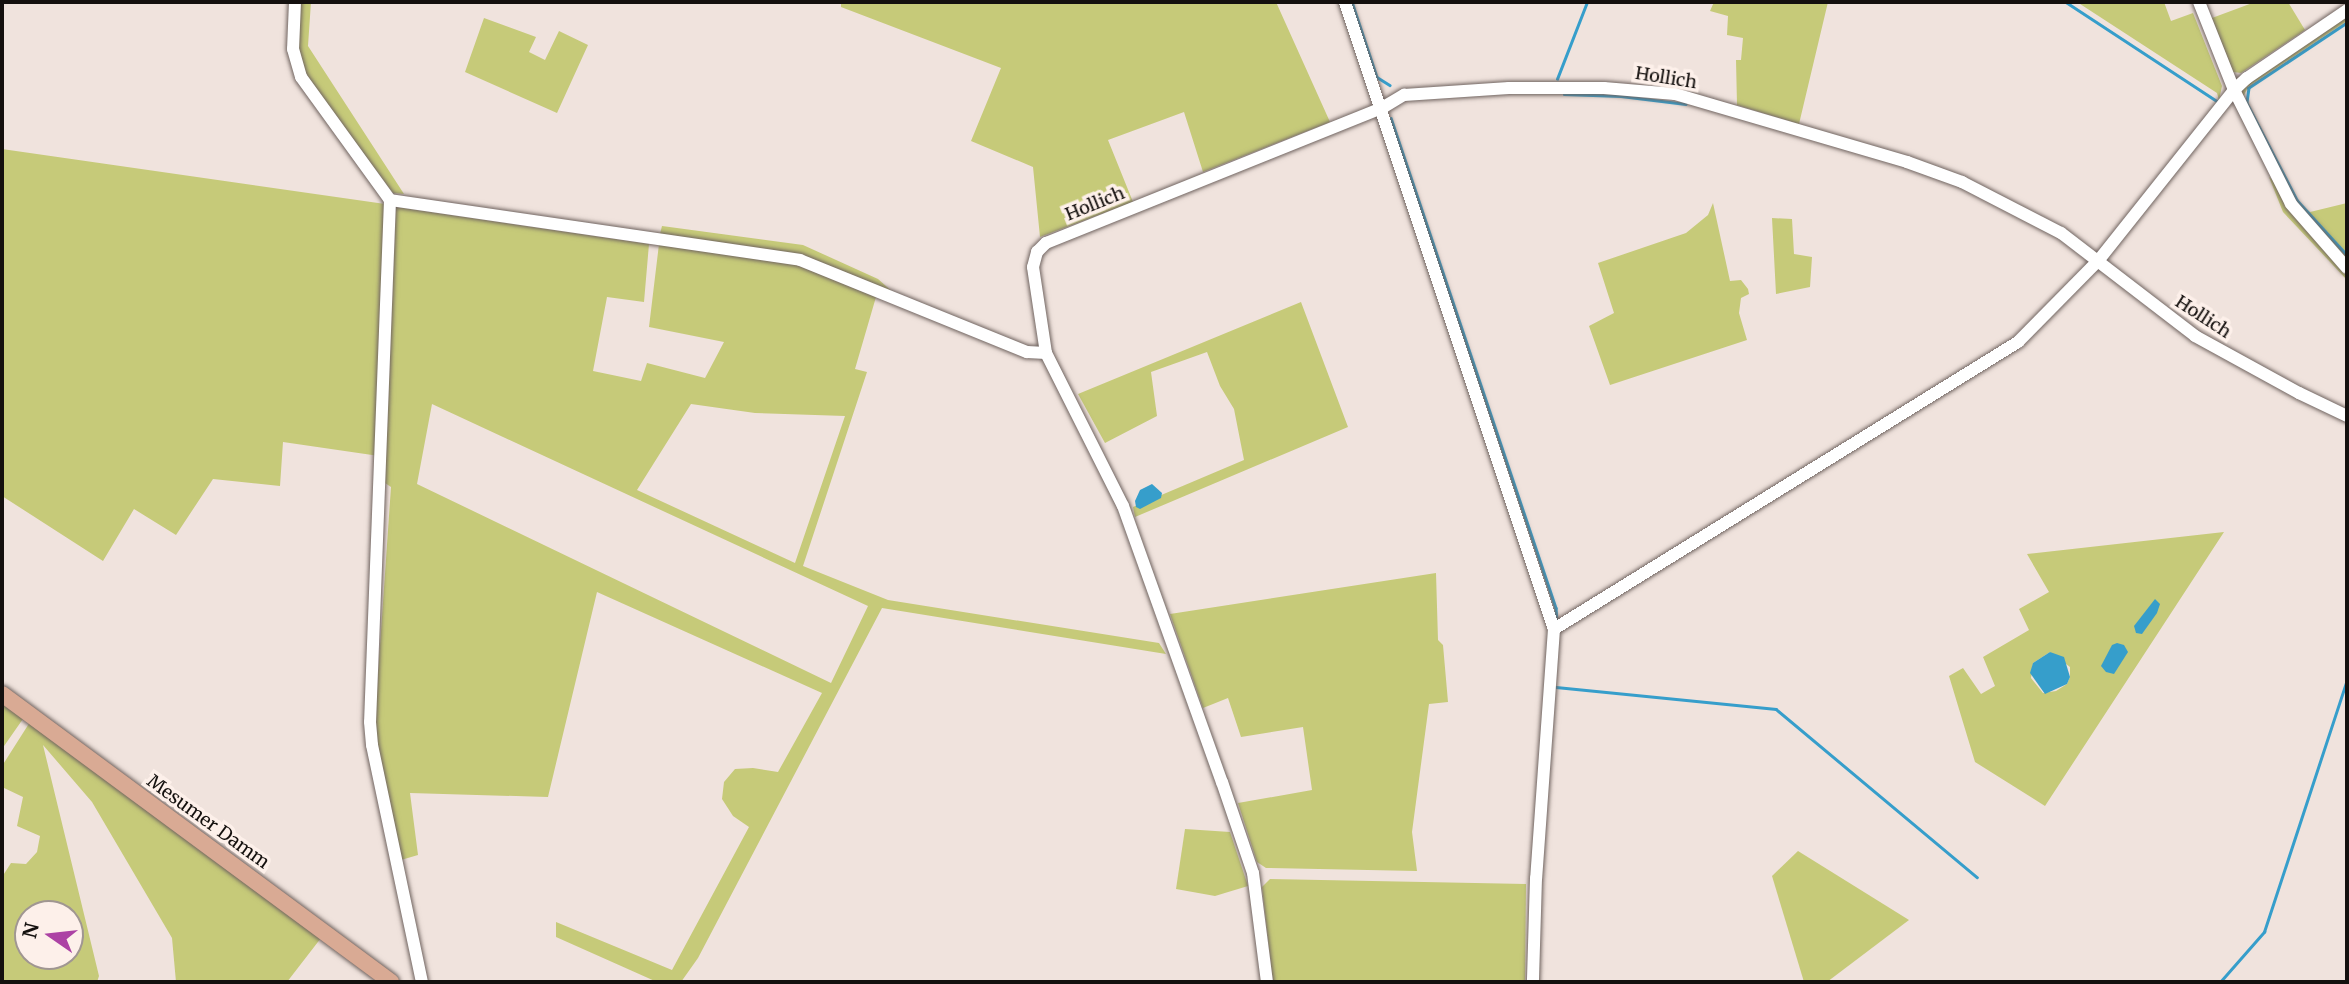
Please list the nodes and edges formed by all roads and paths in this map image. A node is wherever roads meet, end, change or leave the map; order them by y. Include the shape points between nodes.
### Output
1 (295, 2) edge
2 (1345, 2) edge
3 (2199, 2) edge
4 (2347, 10) edge
5 (2234, 90) junction
6 (1382, 108) junction
7 (390, 200) junction
8 (2098, 261) junction
9 (2347, 268) edge
10 (1045, 353) junction
11 (2347, 416) edge
12 (1554, 629) junction
13 (2, 694) edge
14 (391, 982) edge
15 (422, 982) edge
16 (1267, 982) edge
17 (1532, 982) edge

1 - 7 street via 293,49 301,77
2 - 6 street
3 - 5 street
4 - 5 street
5 - 8 street
5 - 9 street via 2291,204
6 - 8 street, Hollich via 1404,95 1509,88 1675,94 1962,182 2032,215
6 - 10 street, Hollich via 1041,246 1033,267
6 - 12 street
7 - 10 street via 800,260 1027,352
7 - 15 street via 370,722
8 - 11 street, Hollich via 2195,336
8 - 12 street via 2018,342
10 - 16 street, Hollich via 1123,506 1222,782 1253,873
12 - 17 street
13 - 14 main road, Mesumer Damm

